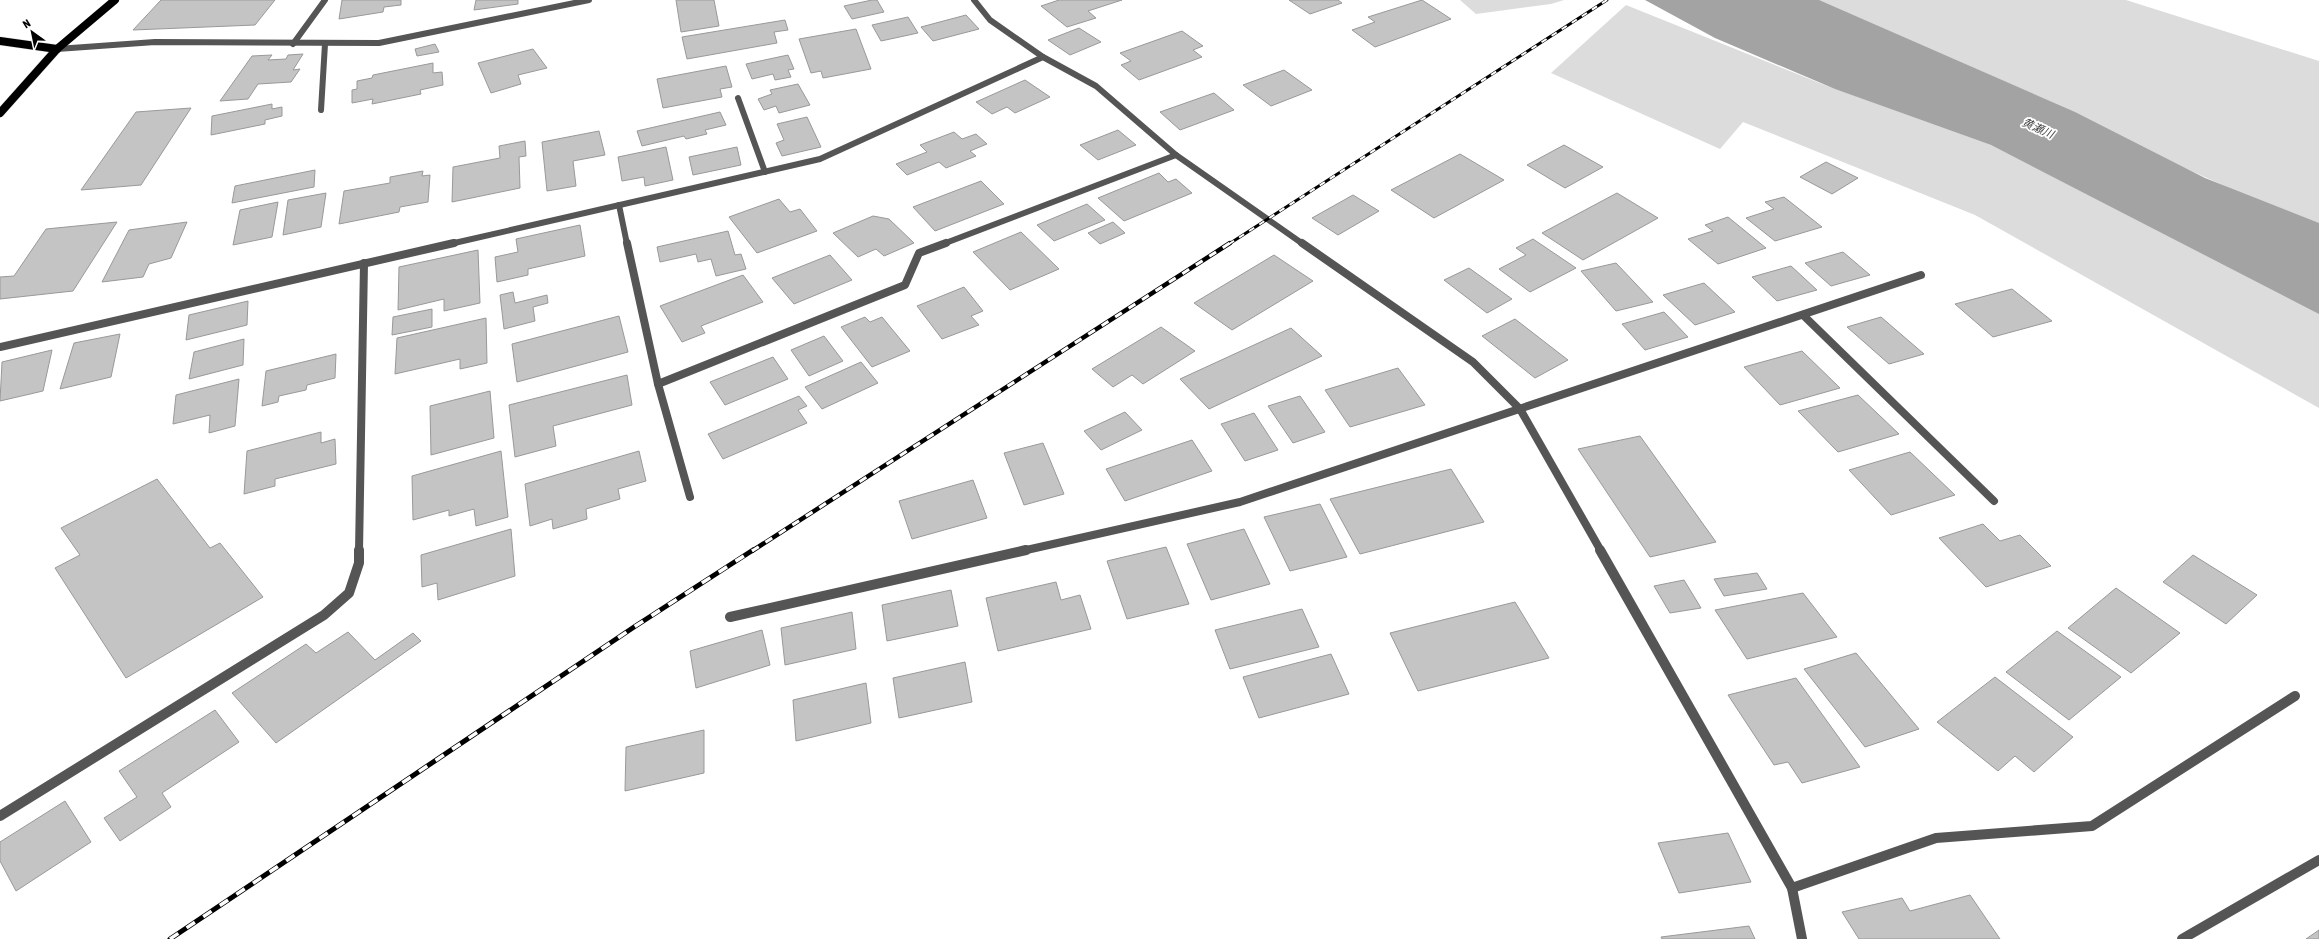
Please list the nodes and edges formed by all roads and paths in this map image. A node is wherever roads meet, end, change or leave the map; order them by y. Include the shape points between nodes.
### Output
1 (115, 0) edge
2 (325, 0) edge
3 (589, 0) edge
4 (974, 0) edge
5 (0, 41) edge
6 (293, 44) junction
7 (325, 44) junction
8 (57, 49) junction
9 (1042, 57) junction
10 (738, 98) dead end
11 (321, 110) dead end
12 (0, 113) edge
13 (1176, 155) junction
14 (765, 172) junction
15 (619, 205) junction
16 (364, 263) junction
17 (1921, 275) dead end
18 (1803, 315) junction
19 (0, 347) edge
20 (658, 384) junction
21 (1520, 409) junction
22 (690, 497) dead end
23 (1994, 501) dead end
24 (730, 617) dead end
25 (2295, 696) dead end
26 (0, 816) edge
27 (2319, 860) edge
28 (1792, 888) junction
29 (1802, 939) edge
30 (2182, 939) edge

1 - 8 main road
2 - 6 street
3 - 7 street via 379,43
4 - 9 street via 990,20
5 - 8 highway
6 - 7 street
6 - 8 street via 155,42
7 - 11 street
8 - 12 highway
9 - 13 street via 1096,86
9 - 14 street via 820,159
10 - 14 street
13 - 20 street via 919,253 905,285
13 - 21 street via 1473,362
14 - 15 street
15 - 16 street
15 - 20 street
16 - 19 street
16 - 26 street via 359,562 349,593 324,615
17 - 18 street
18 - 21 street
18 - 23 street
20 - 22 street
21 - 24 street via 1240,502
21 - 28 street
25 - 28 street via 2092,826 1936,838
27 - 30 street
28 - 29 street

